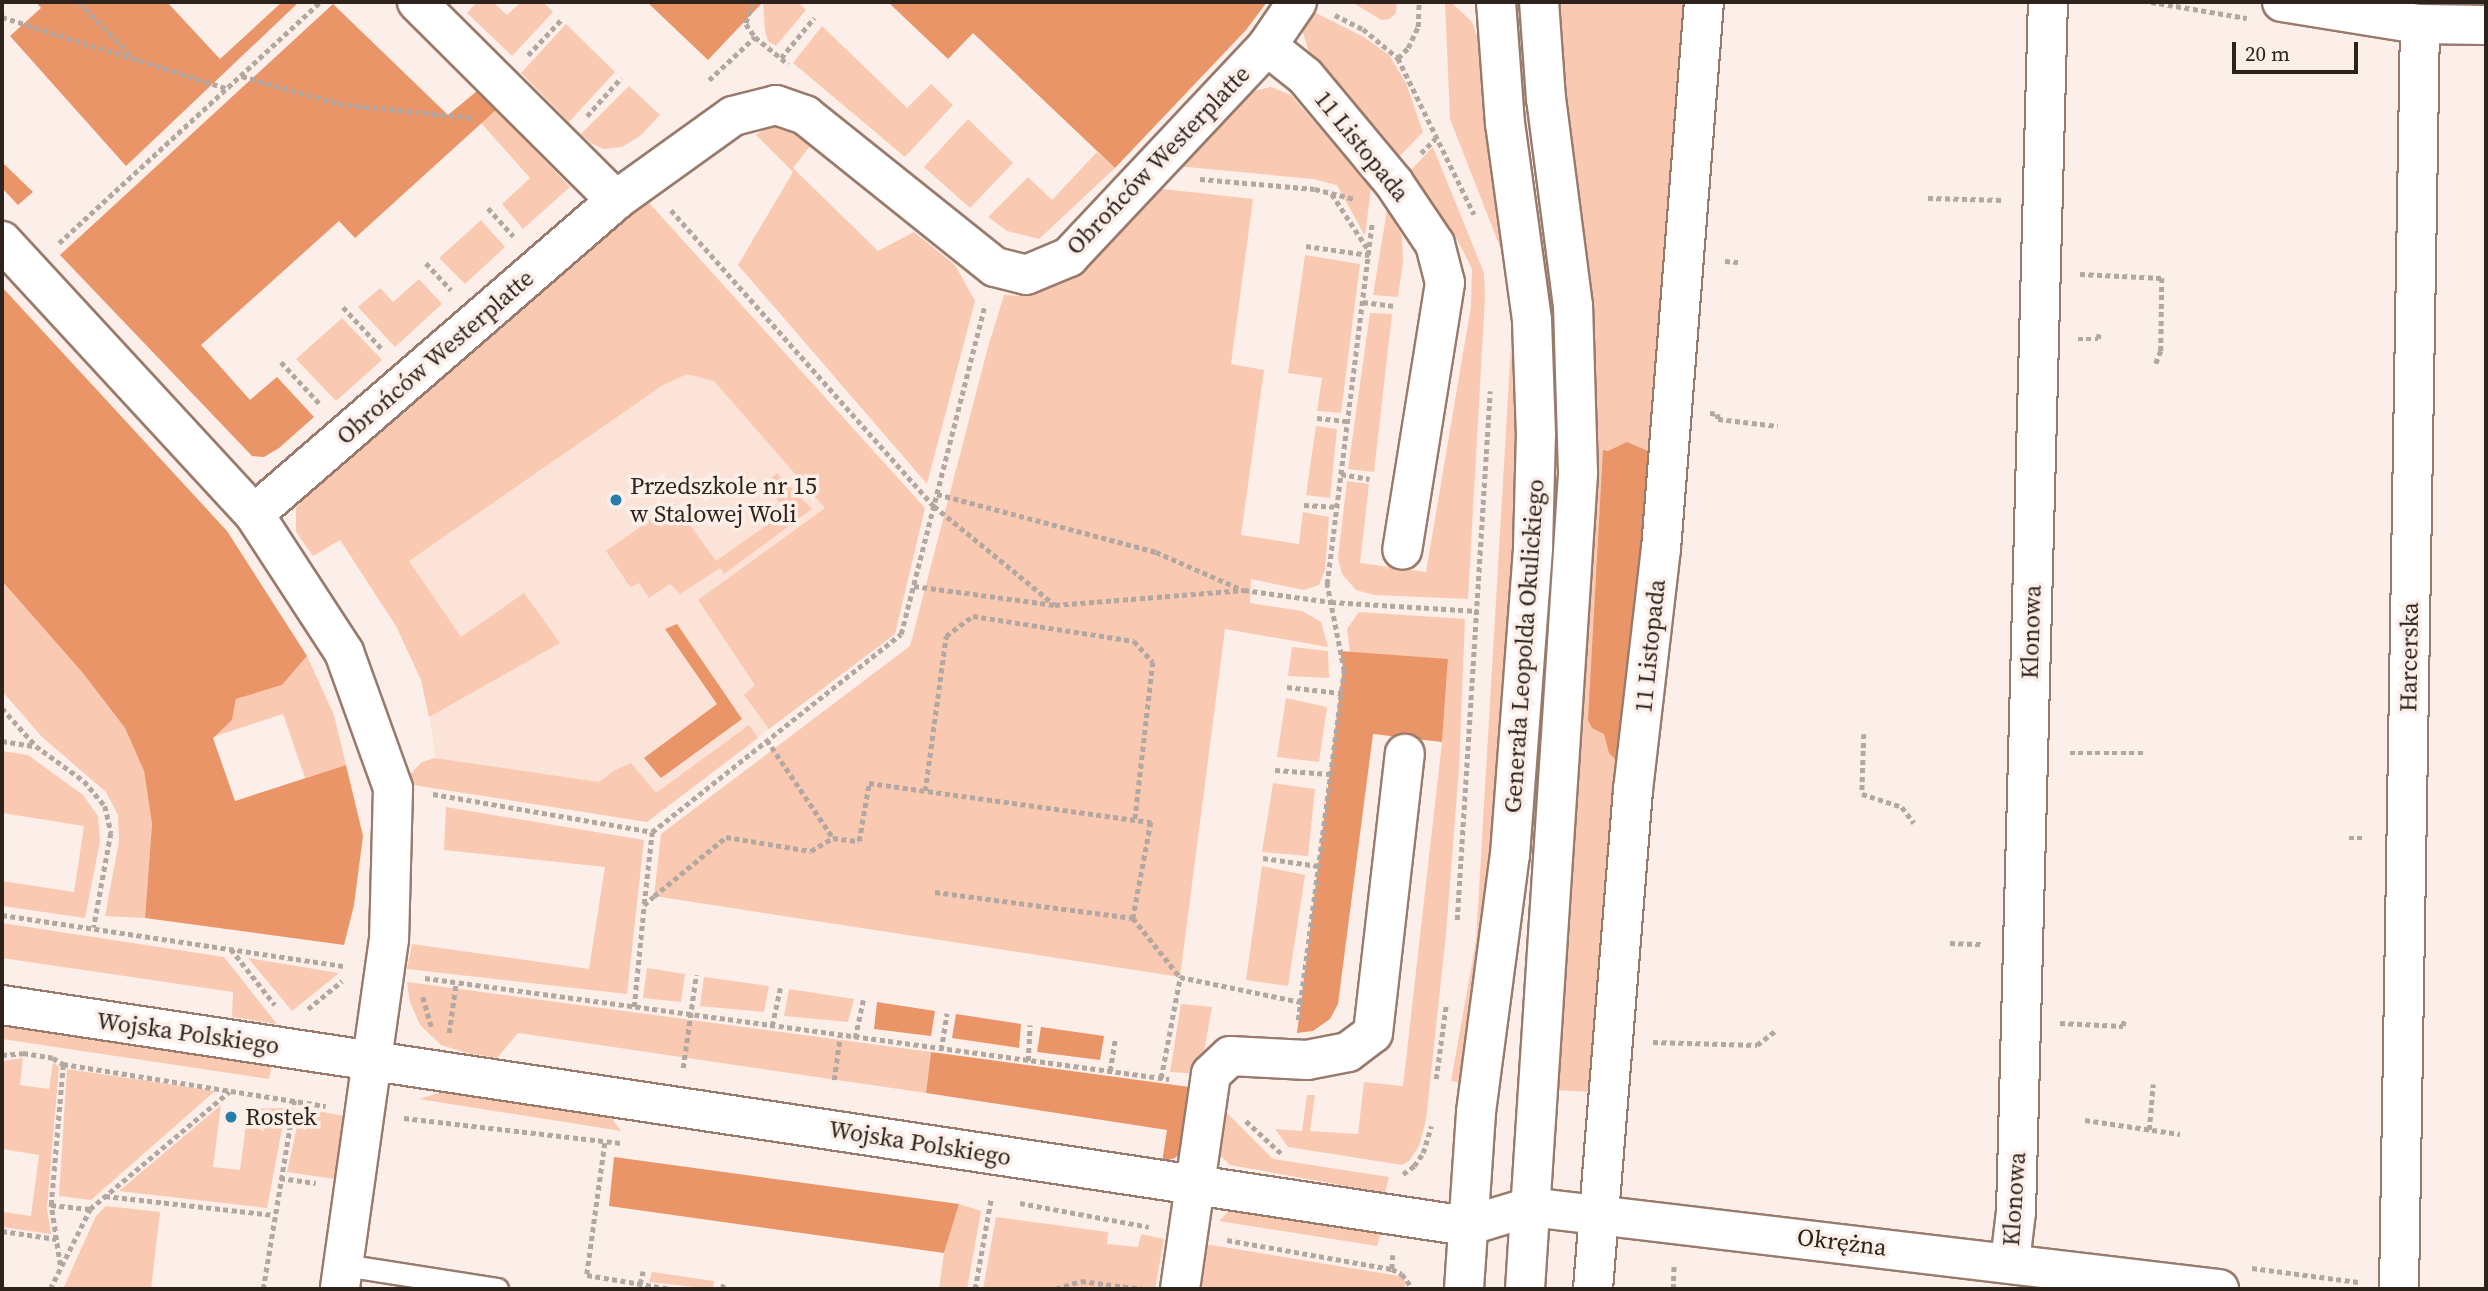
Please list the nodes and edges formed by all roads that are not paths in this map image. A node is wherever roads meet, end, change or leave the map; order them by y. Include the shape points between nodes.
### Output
1 (417, 2) edge
2 (1496, 2) edge
3 (1539, 2) edge
4 (1704, 2) edge
5 (2048, 2) edge
6 (1314, 7) edge
7 (2271, 11) edge
8 (2420, 24) junction
9 (2486, 25) edge
10 (1267, 46) junction
11 (630, 190) junction
12 (2, 241) edge
13 (254, 514) junction
14 (1402, 550) dead end
15 (1405, 754) dead end
16 (2, 1005) edge
17 (373, 1061) junction
18 (1196, 1184) junction
19 (1530, 1207) junction
20 (1598, 1214) junction
21 (1467, 1226) junction
22 (2010, 1262) junction
23 (342, 1277) edge
24 (2234, 1279) edge
25 (2383, 1286) edge
26 (497, 1289) edge
27 (1180, 1289) edge
28 (1464, 1289) edge
29 (1525, 1289) edge
30 (1592, 1289) edge

1 - 11 street
2 - 21 street, Generała Leopolda Okulickiego via 1505,124 1532,320 1536,435 1533,547 1510,855 1485,1033
3 - 19 street, Generała Leopolda Okulickiego via 1546,99 1573,306 1578,473
4 - 20 street, 11 Listopada via 1661,549 1633,790
5 - 22 street, Klonowa via 2016,1212
6 - 10 street, Obrońców Westerplatte
7 - 8 street
8 - 9 street
8 - 25 street, Harcerska
10 - 11 street, Obrońców Westerplatte via 1069,257 1026,275 995,267 805,114 776,105 733,116
10 - 14 street, 11 Listopada via 1305,76 1385,194 1435,244 1445,283
11 - 13 street, Obrońców Westerplatte
12 - 13 street
13 - 17 street via 344,652 393,788 389,939 371,970
15 - 18 street via 1373,1033 1348,1052 1307,1060 1230,1056 1211,1074
16 - 17 street, Wojska Polskiego
17 - 18 street, Wojska Polskiego
17 - 23 street
18 - 21 street, Wojska Polskiego
18 - 27 street
19 - 20 street, Okrężna
19 - 21 street, Okrężna
19 - 29 street, Generała Leopolda Okulickiego
20 - 22 street, Okrężna
20 - 30 street, 11 Listopada
21 - 28 street, Generała Leopolda Okulickiego
22 - 24 street, Okrężna
23 - 26 lane

